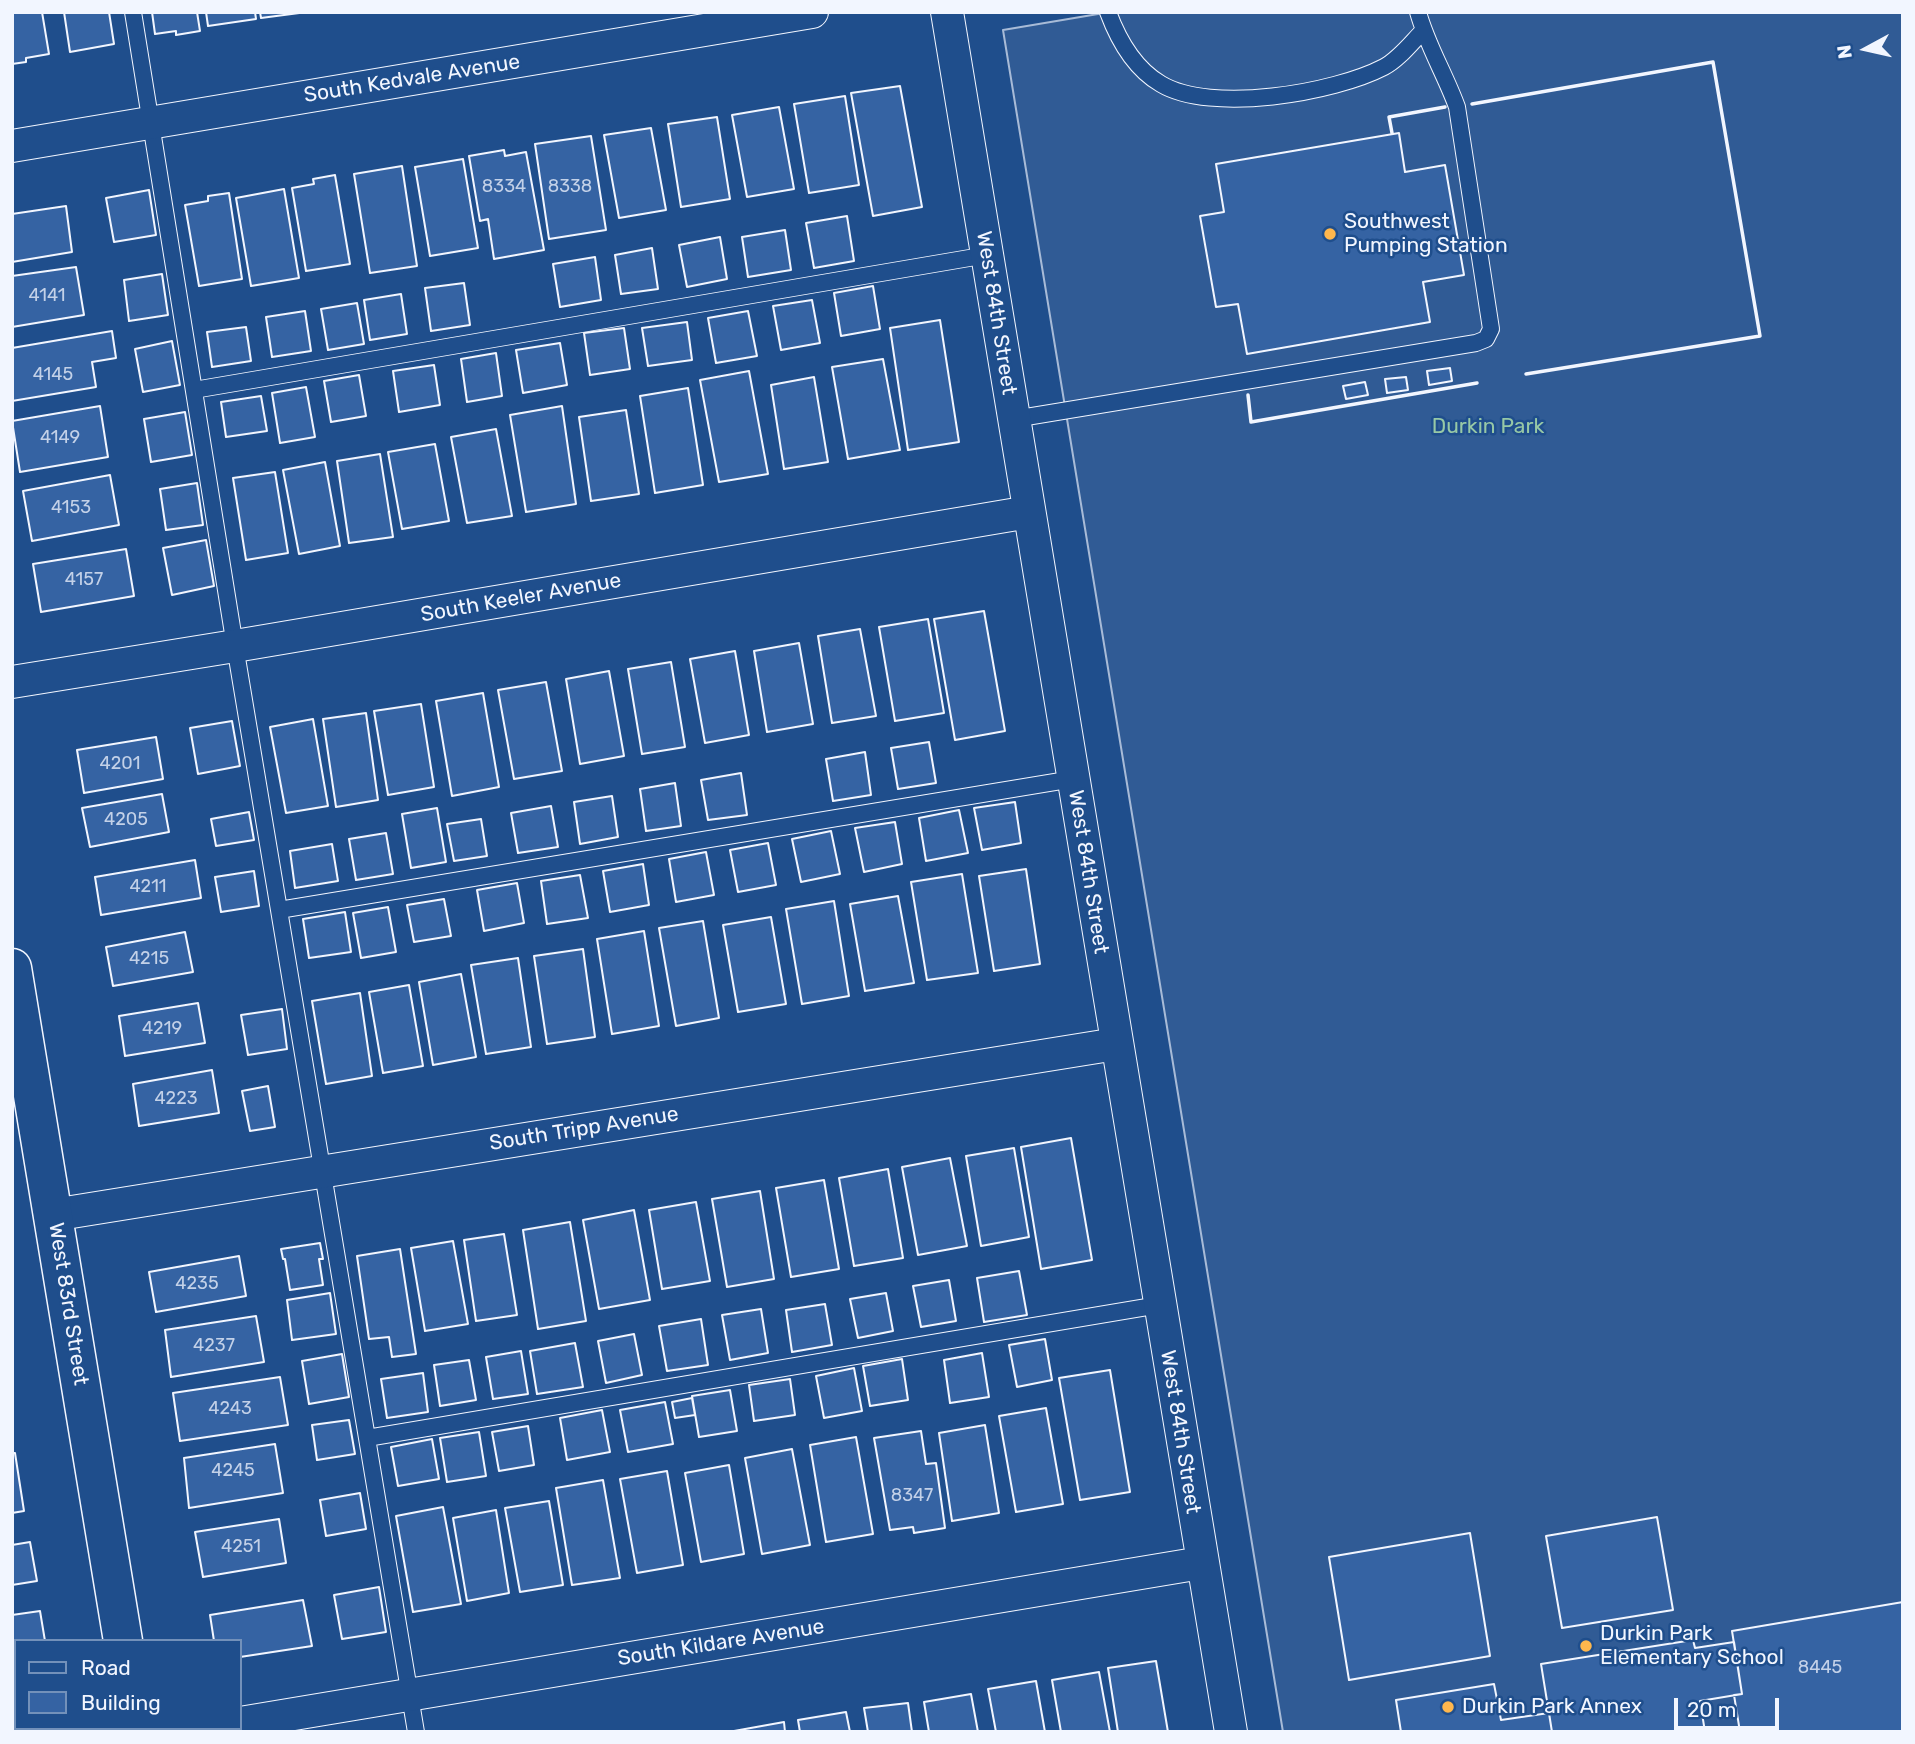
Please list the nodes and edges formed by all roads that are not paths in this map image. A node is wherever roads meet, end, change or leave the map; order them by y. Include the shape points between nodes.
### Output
1 (132, 12) edge
2 (812, 12) edge
3 (947, 12) edge
4 (1108, 12) edge
5 (1418, 12) edge
6 (1423, 31) junction
7 (151, 123) junction
8 (12, 146) edge
9 (986, 255) junction
10 (194, 390) junction
11 (1014, 419) junction
12 (1029, 512) junction
13 (235, 646) junction
14 (12, 682) edge
15 (1073, 779) junction
16 (279, 910) junction
17 (12, 968) edge
18 (1116, 1044) junction
19 (323, 1171) junction
20 (53, 1215) junction
21 (1159, 1305) junction
22 (367, 1438) junction
23 (1201, 1563) junction
24 (123, 1639) edge
25 (410, 1695) junction
26 (242, 1723) edge
27 (415, 1732) edge
28 (1231, 1732) edge

1 - 7 lane
2 - 7 street, South Kedvale Avenue
3 - 9 street, West 84th Street
4 - 6 lane via 1117,37 1160,84 1189,95 1230,100 1316,89 1358,78 1386,66
5 - 6 lane
6 - 11 lane via 1457,107 1491,329 1486,339
7 - 8 street, South Kedvale Avenue
7 - 10 lane
9 - 10 lane
9 - 11 street, West 84th Street
10 - 13 lane
11 - 12 street, West 84th Street
12 - 13 street, South Keeler Avenue
12 - 15 street, West 84th Street
13 - 14 street, South Keeler Avenue
13 - 16 lane
15 - 16 lane
15 - 18 street, West 84th Street
16 - 19 lane
17 - 20 street, West 83rd Street
18 - 19 street, South Tripp Avenue
18 - 21 street, West 84th Street
19 - 20 street, South Tripp Avenue
19 - 22 lane
20 - 24 street, West 83rd Street
21 - 22 lane
21 - 23 street, West 84th Street
22 - 25 lane
23 - 25 street, South Kildare Avenue
23 - 28 street, West 84th Street
25 - 26 street, South Kildare Avenue
25 - 27 lane

